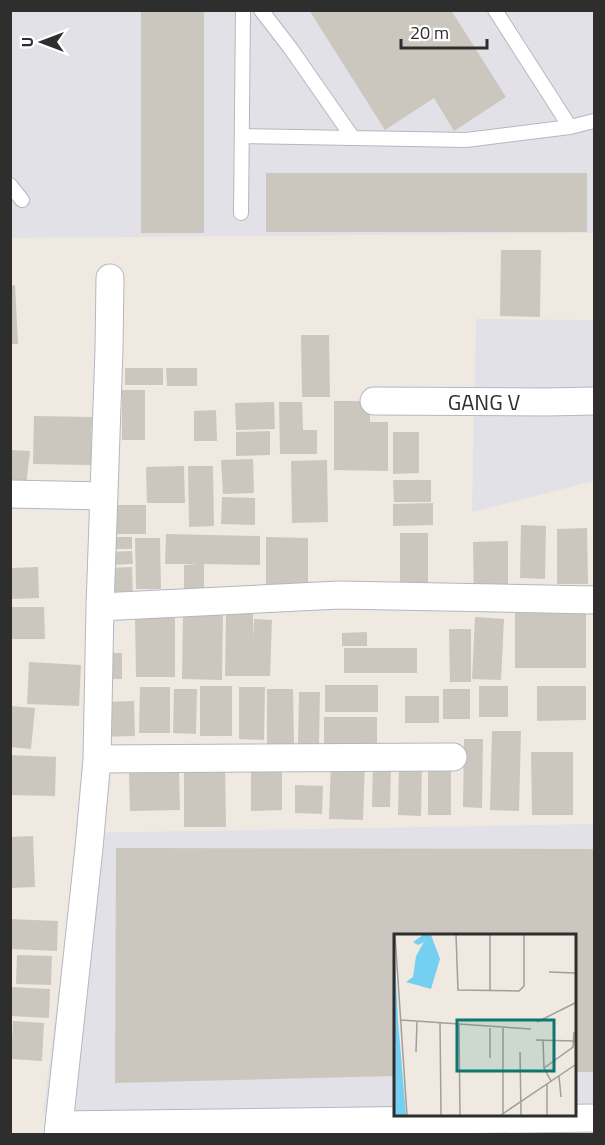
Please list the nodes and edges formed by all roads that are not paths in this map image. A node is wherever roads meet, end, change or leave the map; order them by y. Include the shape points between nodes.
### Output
1 (243, 10) edge
2 (261, 10) edge
3 (495, 10) edge
4 (594, 121) edge
5 (570, 128) junction
6 (242, 136) junction
7 (353, 138) junction
8 (10, 185) edge
9 (22, 200) dead end
10 (241, 213) dead end
11 (110, 278) dead end
12 (374, 401) dead end
13 (594, 401) edge
14 (10, 494) edge
15 (104, 496) junction
16 (594, 600) edge
17 (100, 607) junction
18 (453, 757) dead end
19 (97, 759) junction
20 (594, 1118) edge
21 (59, 1130) edge

1 - 6 lane
2 - 7 lane
3 - 5 lane
4 - 5 lane
5 - 7 lane via 466,140
6 - 7 lane
6 - 10 lane
8 - 9 lane
11 - 15 street
12 - 13 street, GANG V
14 - 15 street
15 - 17 street
16 - 17 street via 339,595
17 - 19 street
18 - 19 street
19 - 21 street
20 - 21 street

